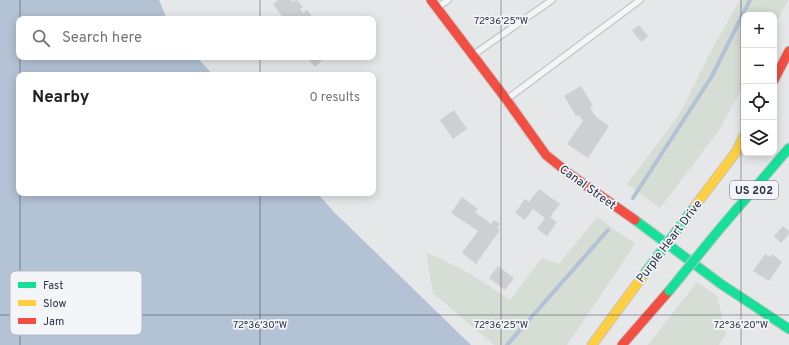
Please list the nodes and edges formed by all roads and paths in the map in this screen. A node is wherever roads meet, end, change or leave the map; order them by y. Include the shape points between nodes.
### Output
1 (431, 0) edge
2 (448, 0) edge
3 (552, 0) edge
4 (640, 0) edge
5 (437, 8) junction
6 (789, 52) edge
7 (473, 55) junction
8 (777, 74) edge
9 (506, 99) junction
10 (741, 142) edge
11 (789, 148) edge
12 (789, 329) edge
13 (592, 345) edge
14 (622, 345) edge

1 - 5 main road, Canal Street
2 - 5 lane
3 - 7 lane
4 - 9 lane
5 - 7 main road, Canal Street
6 - 8 main road
7 - 9 main road, Canal Street
9 - 12 main road, Canal Street via 546,155 570,175 721,284
10 - 13 main road, Purple Heart Drive / US 202, bridge
11 - 14 main road, US 202, bridge

